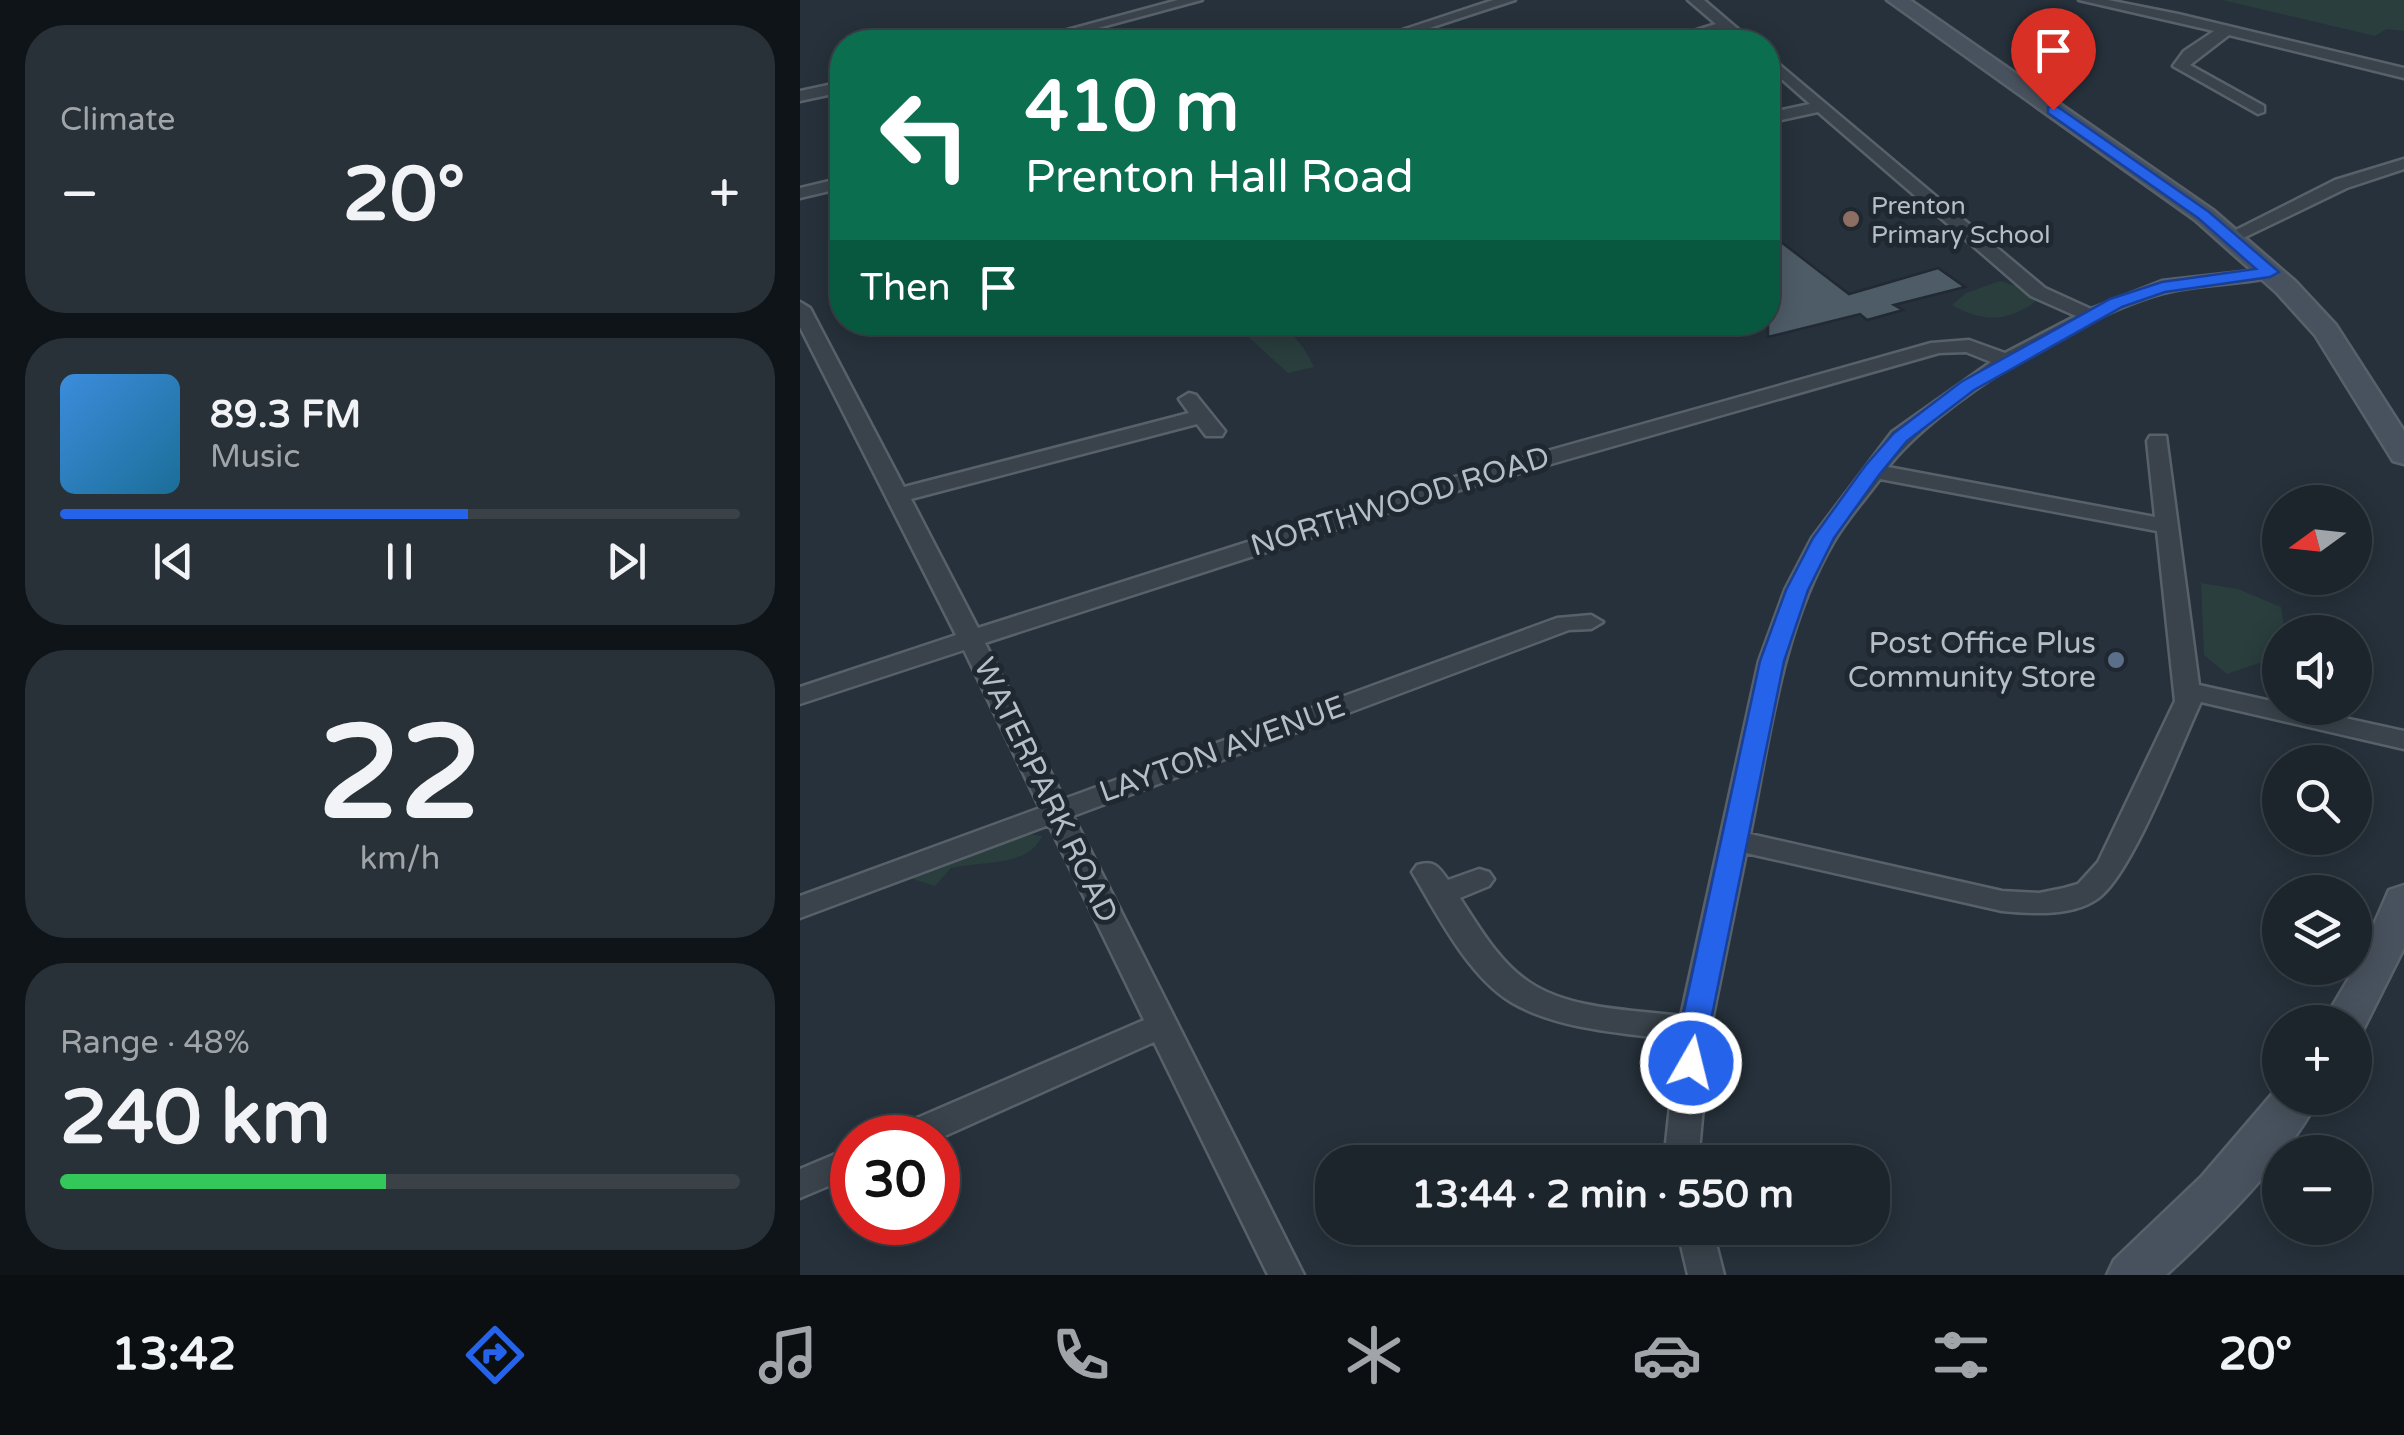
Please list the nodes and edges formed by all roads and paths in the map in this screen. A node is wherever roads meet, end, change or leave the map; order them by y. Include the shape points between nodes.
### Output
1 (1195, 0) edge
2 (1508, 0) edge
3 (1695, 0) edge
4 (1897, 0) edge
5 (2086, 0) edge
6 (1728, 26) junction
7 (2228, 29) junction
8 (1077, 30) edge
9 (1412, 30) edge
10 (1712, 30) edge
11 (1732, 30) edge
12 (1780, 70) edge
13 (2404, 74) edge
14 (830, 90) edge
15 (800, 96) edge
16 (1822, 106) junction
17 (2258, 109) dead end
18 (1780, 115) edge
19 (2404, 164) edge
20 (830, 186) edge
21 (800, 194) edge
22 (2231, 237) junction
23 (2270, 272) junction
24 (800, 308) edge
25 (2091, 316) junction
26 (2006, 362) junction
27 (1202, 416) dead end
28 (2158, 441) dead end
29 (2404, 455) edge
30 (1872, 470) junction
31 (896, 496) junction
32 (2169, 526) junction
33 (1590, 622) dead end
34 (971, 639) junction
35 (2190, 691) junction
36 (800, 696) edge
37 (2404, 740) edge
38 (1055, 810) junction
39 (1735, 841) junction
40 (1479, 879) dead end
41 (2404, 900) edge
42 (800, 907) edge
43 (2354, 1005) edge
44 (1162, 1025) junction
45 (1694, 1030) junction
46 (958, 1115) edge
47 (2283, 1115) edge
48 (1683, 1145) edge
49 (830, 1171) edge
50 (800, 1184) edge
51 (1699, 1245) edge
52 (1286, 1275) edge
53 (1706, 1275) edge
54 (2132, 1275) edge

1 - 8 street
2 - 9 street
3 - 6 street
4 - 22 street
5 - 7 street
6 - 10 street
6 - 11 street
7 - 13 street
7 - 17 street via 2182,66
12 - 16 street
14 - 15 street
16 - 18 street
16 - 25 street via 2038,292
19 - 22 street via 2341,184
20 - 21 street
22 - 23 street
23 - 25 street via 2162,288
23 - 29 street via 2326,331
24 - 31 street, WATERPARK ROAD
25 - 26 street
26 - 30 street via 1900,437
26 - 34 street, NORTHWOOD ROAD via 1970,346 1938,347 1413,496
27 - 31 street
28 - 32 street
30 - 32 street
30 - 39 street via 1797,590 1772,661
31 - 34 street, WATERPARK ROAD
32 - 35 street
33 - 38 street, LAYTON AVENUE via 1566,623
34 - 36 street, NORTHWOOD ROAD
34 - 38 street, WATERPARK ROAD
35 - 37 street
35 - 39 street via 2110,867 2088,891 2068,898 2002,901
38 - 42 street, LAYTON AVENUE
38 - 44 street, WATERPARK ROAD
39 - 45 street
40 - 45 street via 1435,882 1500,974 1522,994 1554,1006
41 - 43 street
44 - 46 street
44 - 52 street, WATERPARK ROAD
45 - 48 street
47 - 54 street via 2248,1162
49 - 50 street
51 - 53 street

